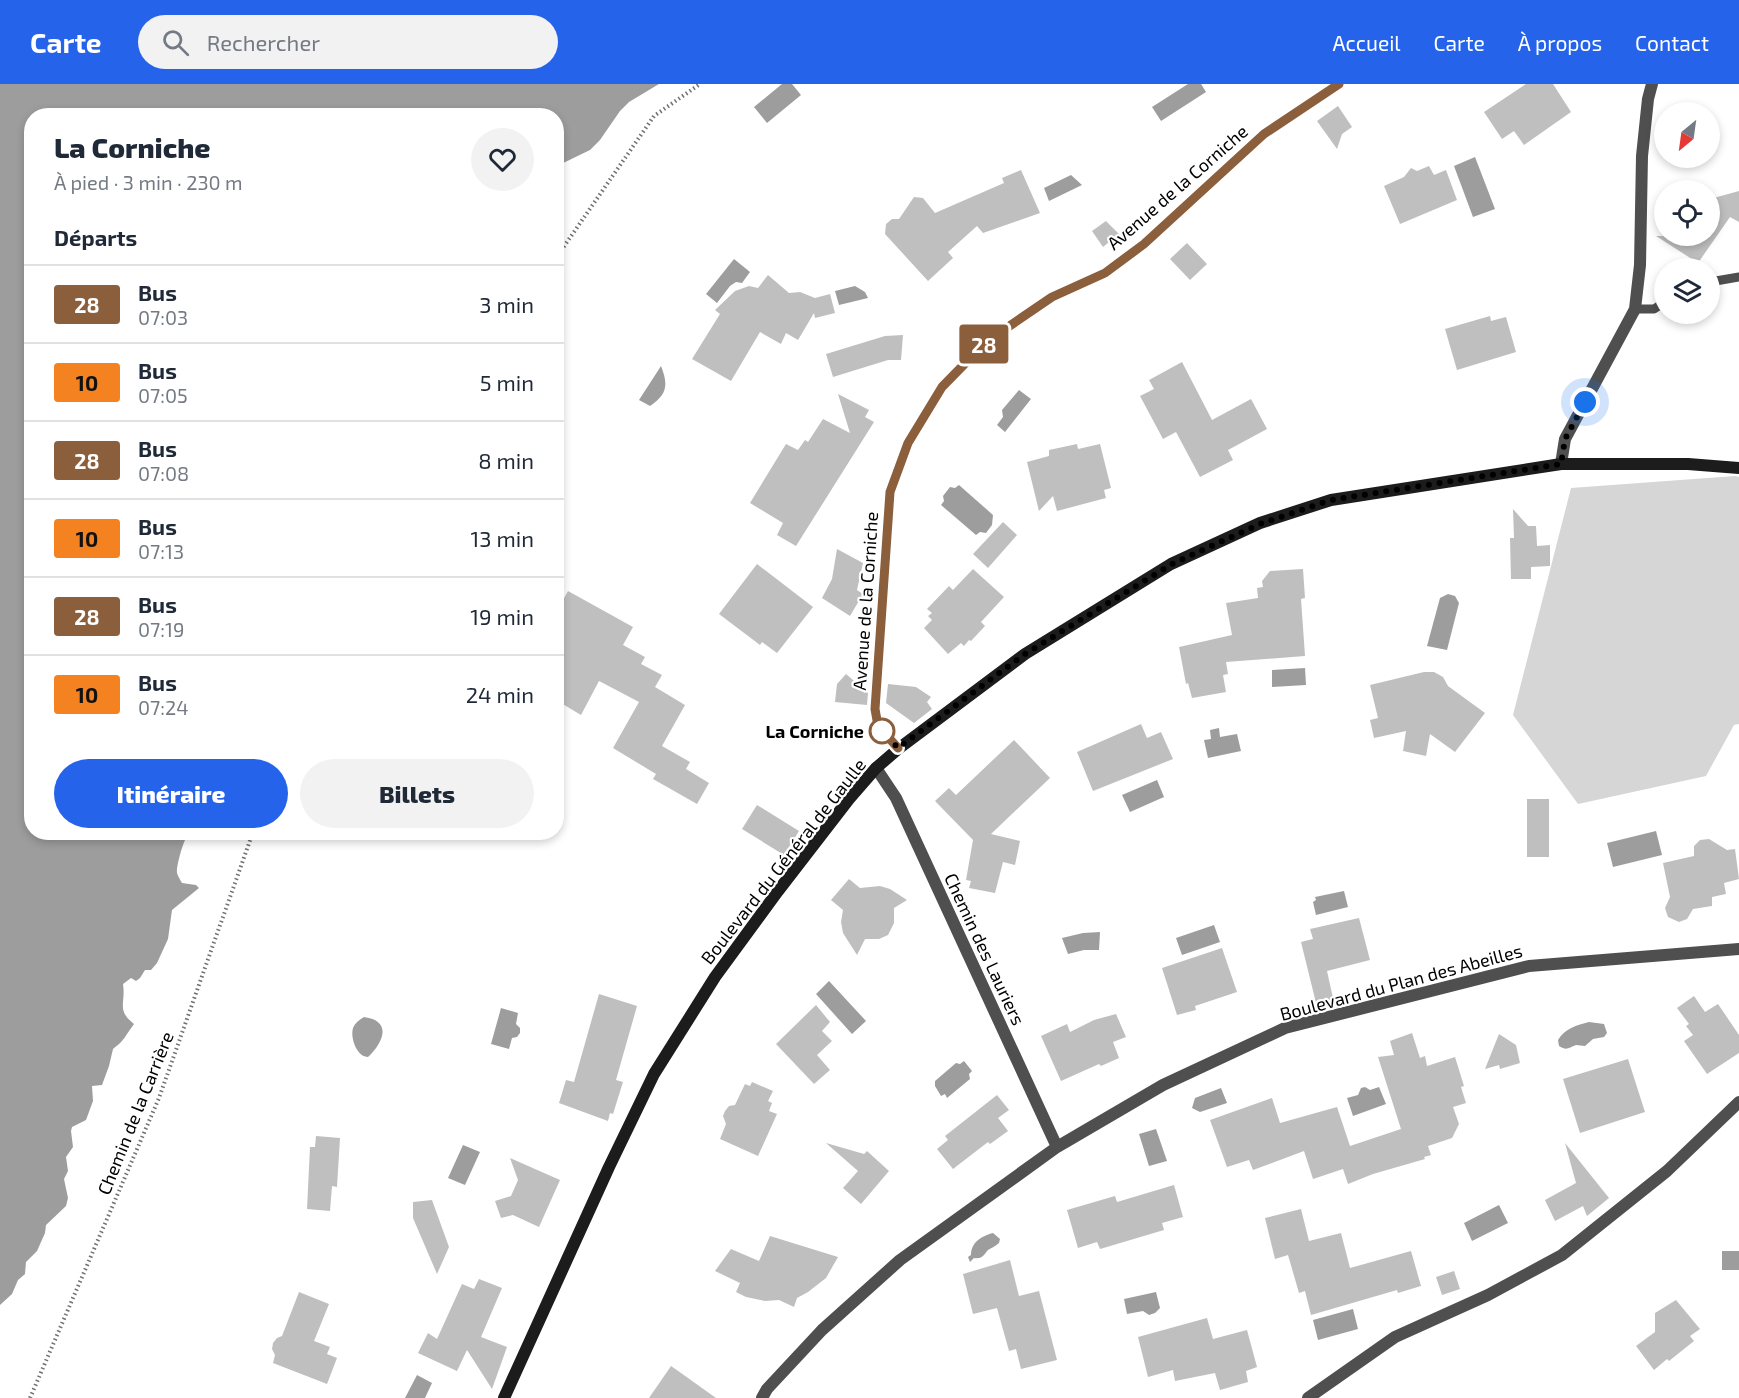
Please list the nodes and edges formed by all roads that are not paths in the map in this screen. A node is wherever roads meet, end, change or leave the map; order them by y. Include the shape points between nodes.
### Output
1 (1339, 84) edge
2 (1652, 84) edge
3 (1739, 277) edge
4 (1720, 280) edge
5 (1635, 309) junction
6 (1654, 309) edge
7 (1561, 464) junction
8 (1739, 468) edge
9 (898, 748) junction
10 (876, 768) junction
11 (1739, 949) edge
12 (1739, 1102) edge
13 (1057, 1147) junction
14 (504, 1398) edge
15 (762, 1398) edge
16 (1308, 1398) edge

1 - 9 street, Avenue de la Corniche via 1264,134 1144,244 1105,273 1052,297 986,342 942,387 908,443 890,492 875,709 878,726
2 - 5 street via 1642,156
3 - 4 lane
5 - 6 lane
5 - 7 street via 1565,439
7 - 8 street, Boulevard du Général de Gaulle
7 - 9 street, Boulevard du Général de Gaulle via 1331,500 1260,524 1172,564 1025,654
9 - 10 street, Boulevard du Général de Gaulle
10 - 13 street, Chemin des Lauriers via 896,798
10 - 14 street, Boulevard du Général de Gaulle via 729,958 654,1074
11 - 13 street, Boulevard du Plan des Abeilles via 1529,966 1286,1028 1163,1085
12 - 16 street via 1667,1171 1562,1255 1488,1295 1395,1337
13 - 15 street, Boulevard du Plan des Abeilles via 900,1260 822,1330

